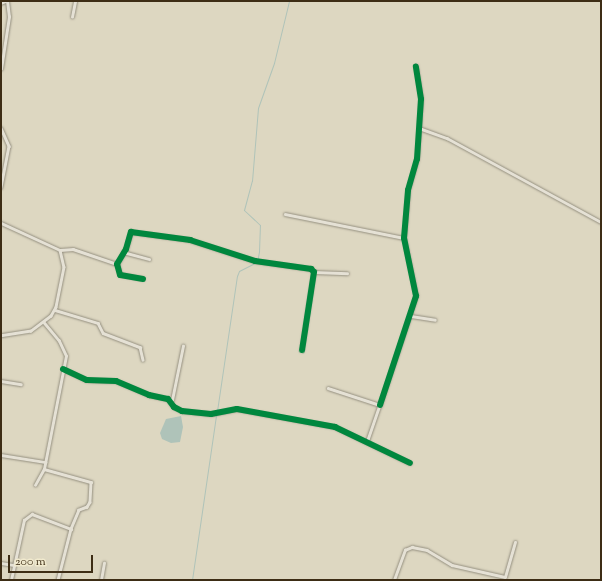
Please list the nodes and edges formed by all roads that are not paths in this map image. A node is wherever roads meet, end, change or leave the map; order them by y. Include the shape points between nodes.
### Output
1 (75, 1) edge
2 (4, 2) edge
3 (72, 17) dead end
4 (416, 66) dead end
5 (1, 69) edge
6 (1, 128) edge
7 (419, 128) junction
8 (1, 187) edge
9 (285, 214) dead end
10 (1, 222) edge
11 (601, 222) edge
12 (404, 238) junction
13 (60, 250) junction
14 (123, 252) junction
15 (149, 259) dead end
16 (117, 264) junction
17 (314, 272) junction
18 (346, 273) dead end
19 (144, 280) dead end
20 (55, 310) junction
21 (411, 316) junction
22 (435, 320) dead end
23 (44, 323) junction
24 (1, 336) edge
25 (183, 346) dead end
26 (302, 350) dead end
27 (143, 360) dead end
28 (63, 369) junction
29 (1, 381) edge
30 (22, 384) dead end
31 (328, 388) dead end
32 (172, 400) junction
33 (380, 405) junction
34 (367, 442) junction
35 (1, 455) edge
36 (45, 462) junction
37 (410, 463) dead end
38 (44, 469) junction
39 (35, 485) dead end
40 (71, 529) junction
41 (515, 542) dead end
42 (1, 563) edge
43 (104, 563) dead end
44 (14, 565) junction
45 (10, 580) edge
46 (58, 580) edge
47 (101, 580) edge
48 (394, 580) edge

1 - 3 street
2 - 5 street via 9,17
4 - 7 street via 421,99
6 - 8 street via 9,146
7 - 11 street via 447,138
7 - 12 street
9 - 12 street
10 - 13 street
12 - 21 street via 416,296
13 - 16 street via 73,249
13 - 20 street via 64,267
14 - 15 street
14 - 16 street
14 - 17 street via 129,235 133,232 190,240 255,261 302,267
16 - 19 street via 120,275
17 - 18 street
17 - 26 street
20 - 23 street
20 - 27 street via 98,324 103,333 140,347
21 - 22 street
21 - 33 street via 395,351
23 - 24 street via 20,335
23 - 28 street via 65,350
25 - 32 street
28 - 32 street via 87,380 116,381
28 - 36 street
29 - 30 street
31 - 33 street
32 - 34 street via 176,409 188,412 211,414 237,409 313,421 335,427
33 - 34 street
34 - 37 street
35 - 36 street
36 - 38 street
38 - 39 street
38 - 40 street via 91,482 90,502 87,507 80,510
40 - 44 street via 32,514 24,520
40 - 46 street
41 - 48 street via 505,577 452,565 427,550 412,547 404,550
42 - 44 street
43 - 47 street
44 - 45 street

